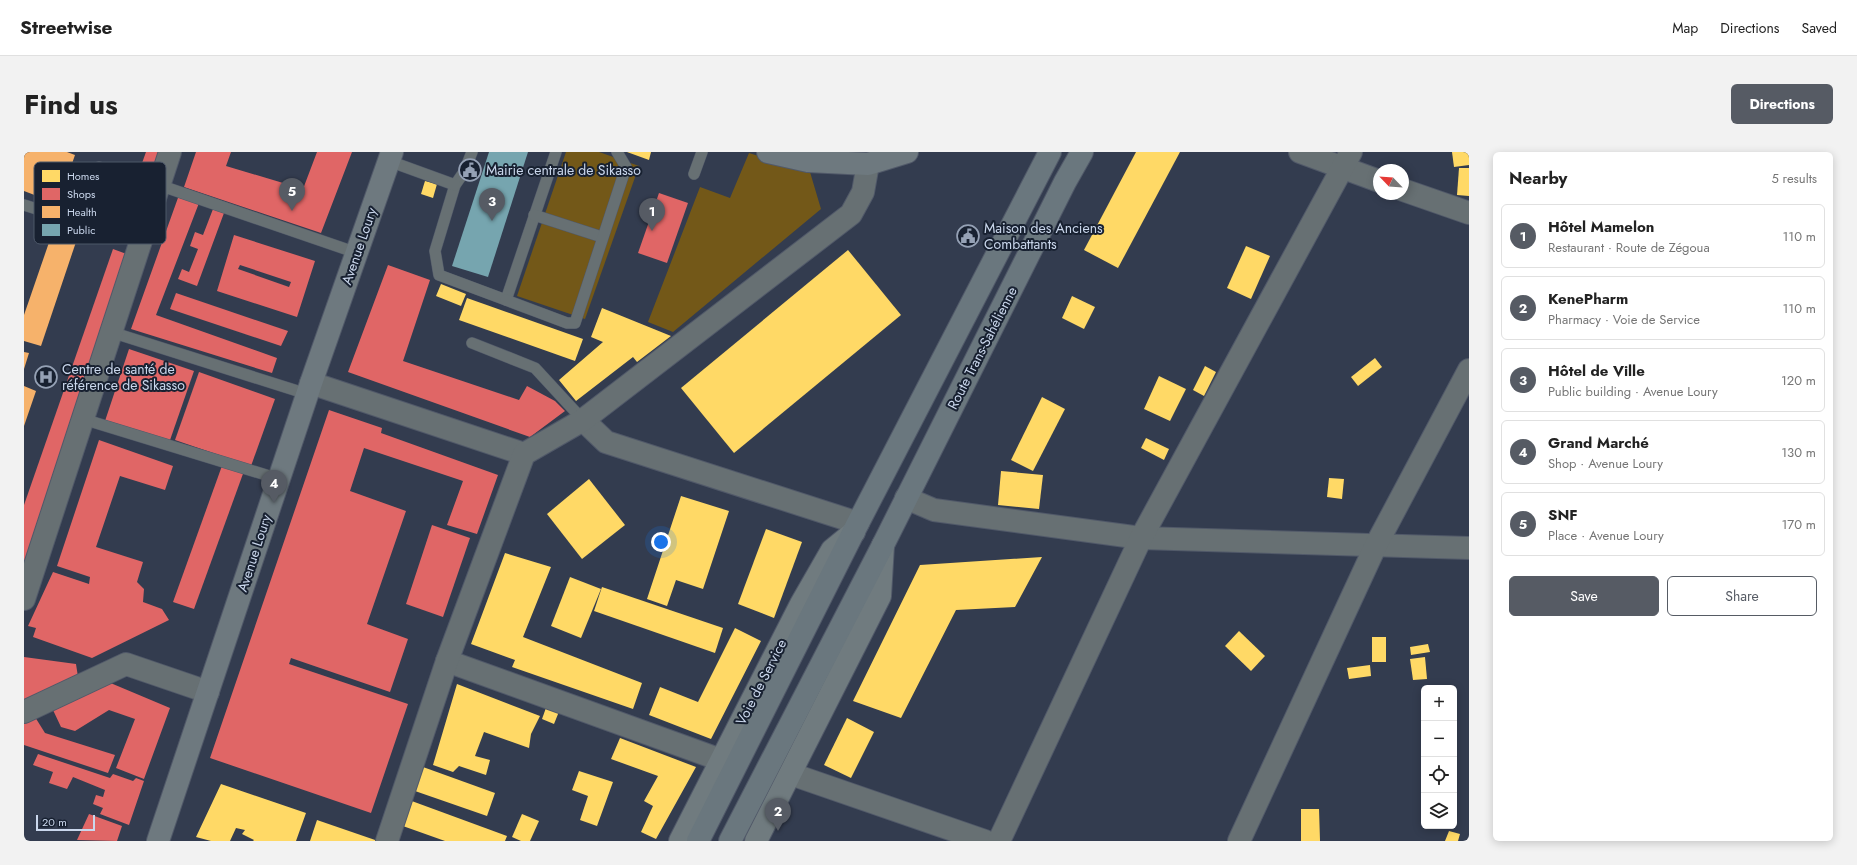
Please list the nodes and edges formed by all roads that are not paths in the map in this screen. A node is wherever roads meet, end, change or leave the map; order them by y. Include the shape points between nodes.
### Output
1 (170, 152) edge
2 (472, 152) edge
3 (556, 152) edge
4 (617, 152) edge
5 (702, 152) edge
6 (768, 152) edge
7 (907, 152) edge
8 (1050, 152) edge
9 (1082, 152) edge
10 (1300, 152) edge
11 (391, 156) edge
12 (1347, 160) edge
13 (166, 164) edge
14 (868, 164) junction
15 (694, 174) dead end
16 (1373, 177) edge
17 (455, 185) junction
18 (166, 187) edge
19 (1409, 192) edge
20 (24, 206) edge
21 (34, 209) edge
22 (1469, 213) edge
23 (534, 215) junction
24 (602, 237) junction
25 (140, 244) edge
26 (357, 253) junction
27 (506, 300) junction
28 (111, 332) junction
29 (472, 343) dead end
30 (1469, 370) edge
31 (309, 389) junction
32 (83, 419) junction
33 (583, 420) junction
34 (524, 454) junction
35 (279, 479) junction
36 (906, 498) junction
37 (856, 528) junction
38 (1140, 538) junction
39 (883, 545) junction
40 (1376, 545) junction
41 (1469, 548) edge
42 (24, 599) edge
43 (447, 661) junction
44 (208, 692) junction
45 (24, 712) edge
46 (721, 760) junction
47 (791, 774) junction
48 (158, 841) edge
49 (387, 841) edge
50 (680, 841) edge
51 (698, 841) edge
52 (730, 841) edge
53 (756, 841) edge
54 (985, 841) edge
55 (999, 841) edge
56 (1239, 841) edge

1 - 13 street
2 - 17 lane via 464,172
3 - 23 lane
4 - 24 lane via 626,167
5 - 15 lane
6 - 14 main road via 808,161
7 - 14 main road
8 - 37 highway, Route Trans-Sahélienne
9 - 36 highway, Route Trans-Sahélienne
10 - 12 street
11 - 17 lane
11 - 26 main road, Avenue Loury
12 - 16 street
12 - 38 street
14 - 33 street via 863,192 851,214
17 - 27 lane via 435,250 439,275
18 - 26 lane
19 - 22 street
20 - 21 lane
23 - 24 lane
23 - 27 lane
24 - 27 lane via 575,323 567,323
25 - 28 street
26 - 31 main road, Avenue Loury
28 - 31 lane
28 - 32 street
29 - 33 lane via 536,368
30 - 40 street
31 - 34 street
31 - 35 main road, Avenue Loury
32 - 35 lane
32 - 42 street
33 - 34 street
33 - 37 street via 606,442
34 - 43 street
35 - 44 main road, Avenue Loury
36 - 38 street via 934,510
36 - 39 highway, Route Trans-Sahélienne
37 - 46 main road, Voie de Service via 832,550 801,604
37 - 51 highway, Route Trans-Sahélienne
38 - 40 street
38 - 55 street
39 - 47 main road via 880,596
39 - 52 highway, Route Trans-Sahélienne
40 - 41 street
40 - 56 street
43 - 46 street
43 - 49 street
44 - 45 street via 126,664
44 - 48 main road, Avenue Loury
46 - 50 main road, Voie de Service
47 - 53 main road
47 - 54 street

